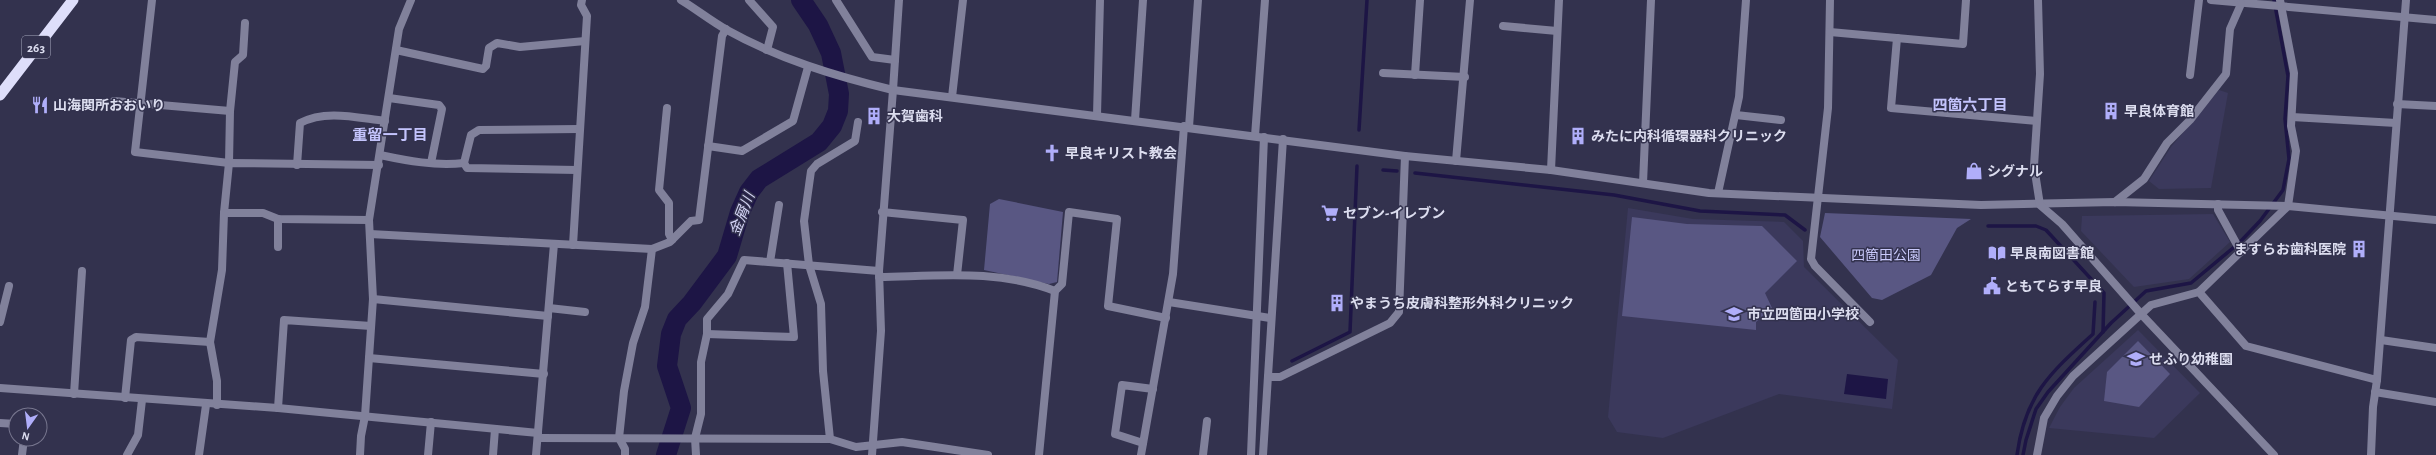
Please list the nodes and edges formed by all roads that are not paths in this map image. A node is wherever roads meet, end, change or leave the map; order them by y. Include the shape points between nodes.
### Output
1 (73, 0) edge
2 (152, 0) edge
3 (411, 0) edge
4 (582, 0) edge
5 (749, 0) edge
6 (836, 0) edge
7 (899, 0) edge
8 (963, 0) edge
9 (1100, 0) edge
10 (1143, 0) edge
11 (1198, 0) edge
12 (1265, 0) edge
13 (1420, 0) edge
14 (1470, 0) edge
15 (1559, 0) edge
16 (1651, 0) edge
17 (1746, 0) edge
18 (1830, 0) edge
19 (1966, 0) edge
20 (2038, 0) edge
21 (2199, 0) edge
22 (2211, 0) edge
23 (2406, 0) edge
24 (686, 1) edge
25 (2281, 3) edge
26 (2241, 4) junction
27 (2405, 17) junction
28 (2436, 20) edge
29 (245, 23) dead end
30 (1503, 26) dead end
31 (726, 30) junction
32 (1557, 31) junction
33 (1830, 32) junction
34 (1897, 38) junction
35 (584, 41) junction
36 (396, 50) junction
37 (767, 50) junction
38 (895, 60) junction
39 (808, 67) junction
40 (1383, 73) dead end
41 (1415, 74) junction
42 (2190, 75) dead end
43 (1465, 77) junction
44 (893, 90) junction
45 (0, 95) edge
46 (952, 97) junction
47 (389, 98) junction
48 (114, 101) dead end
49 (140, 103) junction
50 (2397, 104) junction
51 (2436, 106) edge
52 (667, 108) dead end
53 (230, 111) junction
54 (1097, 115) junction
55 (1736, 115) junction
56 (2292, 117) junction
57 (386, 120) junction
58 (1134, 120) junction
59 (1781, 120) dead end
60 (2036, 121) junction
61 (858, 122) dead end
62 (2396, 123) junction
63 (1186, 126) junction
64 (579, 129) junction
65 (1259, 136) junction
66 (1283, 139) junction
67 (708, 146) junction
68 (380, 155) junction
69 (1405, 156) junction
70 (1456, 161) junction
71 (229, 163) junction
72 (431, 163) junction
73 (464, 163) junction
74 (296, 165) junction
75 (379, 165) junction
76 (577, 170) junction
77 (1551, 170) junction
78 (1643, 183) junction
79 (1718, 193) junction
80 (1818, 197) junction
81 (2115, 202) junction
82 (2218, 204) junction
83 (779, 205) dead end
84 (2040, 205) junction
85 (2286, 206) junction
86 (882, 212) junction
87 (224, 213) junction
88 (2389, 215) junction
89 (278, 219) junction
90 (369, 220) junction
91 (2436, 220) edge
92 (370, 234) junction
93 (672, 240) junction
94 (554, 244) junction
95 (573, 245) junction
96 (278, 247) dead end
97 (652, 250) junction
98 (2241, 252) junction
99 (770, 262) junction
100 (787, 263) junction
101 (809, 265) junction
102 (82, 271) dead end
103 (879, 274) junction
104 (957, 275) junction
105 (9, 286) dead end
106 (1055, 291) junction
107 (2199, 292) junction
108 (373, 299) junction
109 (1168, 302) junction
110 (548, 312) junction
111 (585, 312) dead end
112 (1257, 315) junction
113 (2142, 315) junction
114 (1166, 318) junction
115 (1270, 318) junction
116 (0, 322) edge
117 (1870, 322) dead end
118 (371, 326) junction
119 (707, 334) junction
120 (2381, 340) junction
121 (210, 342) junction
122 (2436, 348) edge
123 (369, 358) junction
124 (544, 374) junction
125 (1268, 377) junction
126 (2377, 380) junction
127 (0, 388) edge
128 (1153, 389) junction
129 (2375, 392) junction
130 (74, 394) junction
131 (125, 398) junction
132 (142, 400) junction
133 (2436, 402) edge
134 (206, 405) junction
135 (217, 405) junction
136 (278, 408) junction
137 (365, 416) junction
138 (1207, 421) dead end
139 (431, 422) junction
140 (495, 428) junction
141 (538, 435) junction
142 (619, 438) junction
143 (695, 438) junction
144 (830, 439) junction
145 (1143, 443) junction
146 (872, 445) junction
147 (127, 455) edge
148 (199, 455) edge
149 (360, 455) edge
150 (428, 455) edge
151 (493, 455) edge
152 (536, 455) edge
153 (625, 455) edge
154 (696, 455) edge
155 (872, 455) edge
156 (988, 455) edge
157 (1039, 455) edge
158 (1141, 455) edge
159 (1203, 455) edge
160 (1251, 455) edge
161 (1263, 455) edge
162 (2037, 455) edge
163 (2274, 455) edge
164 (2371, 455) edge

1 - 45 highway, 263
2 - 49 street
3 - 36 street via 402,19
4 - 35 street via 581,6 587,16
5 - 37 street via 773,27
6 - 38 street via 872,57
7 - 38 street
8 - 46 street
9 - 54 street
10 - 58 street
11 - 63 street
12 - 65 street
13 - 41 street
14 - 43 street
15 - 32 street
16 - 78 street
17 - 55 street
18 - 33 street
19 - 34 street via 1963,44
20 - 60 street via 2040,74
21 - 42 street
22 - 26 street
23 - 27 street
24 - 31 street
25 - 26 street via 2267,6
25 - 27 street
25 - 56 street via 2294,73
26 - 81 street via 2230,29 2226,74 2190,120 2168,143 2144,179
27 - 28 street
27 - 50 street
29 - 53 street via 243,55 235,62
30 - 32 street
31 - 37 street
31 - 67 street via 722,36
32 - 77 street
33 - 34 street
33 - 80 street via 1828,108
34 - 60 street via 1891,108
35 - 36 street via 520,47 497,43 489,48 486,66 483,69
35 - 64 street
36 - 47 street
37 - 39 street
38 - 44 street
39 - 44 street
39 - 67 street via 793,121 742,151
40 - 41 street
41 - 43 street
43 - 70 street
44 - 46 street
44 - 86 street
46 - 54 street
47 - 57 street
47 - 72 street via 439,106 442,109
48 - 49 street
49 - 53 street
49 - 71 street via 135,152
50 - 51 street
50 - 62 street
52 - 93 street via 659,190 669,203 668,234
53 - 71 street
54 - 58 street
55 - 59 street
55 - 79 street
56 - 62 street
56 - 85 street via 2291,126 2296,151
57 - 68 street
57 - 74 street via 325,115 308,119 300,123
58 - 63 street
60 - 84 street via 2034,166
61 - 101 street via 855,141 817,164 811,171 804,221
62 - 88 street
63 - 65 street
63 - 109 street via 1173,274
64 - 73 street via 479,130 471,135
64 - 76 street
65 - 66 street
65 - 112 street
66 - 69 street
66 - 115 street
67 - 93 street via 699,220 691,221
68 - 72 street
68 - 75 street
69 - 70 street
69 - 125 street via 1400,312 1390,323 1280,377
70 - 77 street
71 - 74 street
71 - 87 street
72 - 73 street
73 - 76 street via 467,168
74 - 75 street
75 - 90 street
76 - 95 street
77 - 78 street
78 - 79 street via 1679,190
79 - 80 street
80 - 84 street via 1981,205
80 - 117 street via 1811,259
81 - 82 street
81 - 84 street
82 - 85 street
82 - 98 street via 2218,210
83 - 99 street
84 - 113 street via 2062,224
85 - 88 street
85 - 98 street
86 - 103 street
86 - 104 street via 963,220
87 - 89 street via 263,214
87 - 121 street via 222,270
88 - 91 street
88 - 120 street
89 - 90 street
89 - 96 street
90 - 92 street
92 - 94 street
92 - 108 street
93 - 97 street
94 - 95 street
94 - 110 street
95 - 97 street
97 - 142 street via 645,307 633,343 624,391
98 - 107 street
99 - 100 street
99 - 119 street via 744,260 728,294 707,319
100 - 101 street
100 - 119 street via 794,337
101 - 103 street
101 - 144 street via 821,304 823,370
102 - 130 street
103 - 104 street
103 - 146 street via 881,331
104 - 106 street via 990,275 1040,285
105 - 116 street
106 - 114 street via 1062,284 1069,212 1117,219 1108,306
106 - 157 street
107 - 113 street via 2151,305
107 - 126 street via 2246,346
108 - 110 street
108 - 118 street
109 - 112 street
109 - 114 street
110 - 111 street
110 - 124 street
112 - 115 street
112 - 160 street
113 - 162 street via 2073,376 2057,396 2044,418
113 - 163 street
114 - 128 street
115 - 125 street
118 - 123 street
118 - 136 street via 284,320
119 - 143 street via 701,362 701,414
120 - 122 street
120 - 126 street
121 - 131 street via 136,337 131,340
121 - 135 street via 217,381
123 - 124 street
123 - 137 street
124 - 141 street
125 - 161 street
126 - 129 street
127 - 130 street
128 - 145 street
128 - 145 street via 1122,385 1115,434
129 - 133 street
129 - 164 street
130 - 131 street
131 - 132 street
132 - 134 street
132 - 147 street via 138,435
134 - 135 street
134 - 148 street
135 - 136 street
136 - 137 street
137 - 139 street
137 - 149 street
138 - 159 street
139 - 140 street
139 - 150 street
140 - 141 street
140 - 151 street
141 - 142 street
141 - 152 street
142 - 143 street
142 - 153 street
143 - 144 street
143 - 154 street
144 - 146 street via 856,446
145 - 158 street
146 - 155 street
146 - 156 street via 902,442

